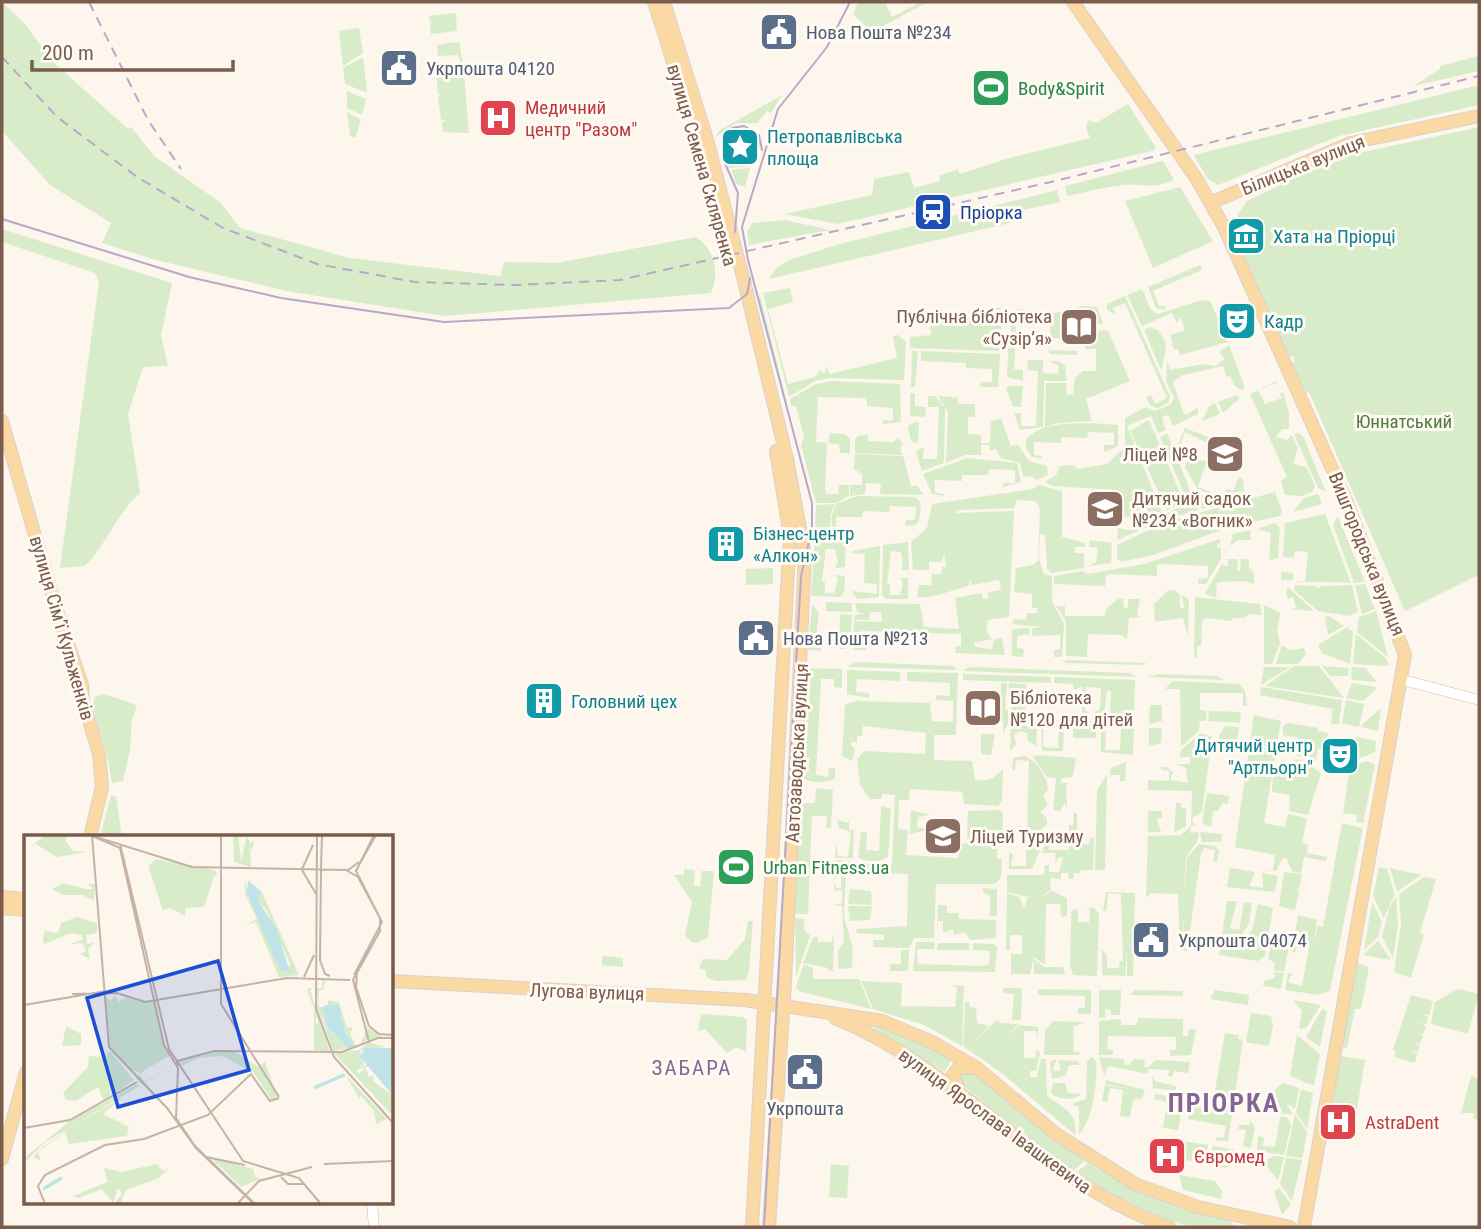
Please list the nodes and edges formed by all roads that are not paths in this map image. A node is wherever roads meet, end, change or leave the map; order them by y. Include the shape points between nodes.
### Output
1 (653, 2) edge
2 (664, 2) edge
3 (1073, 2) edge
4 (1479, 116) edge
5 (1210, 203) junction
6 (741, 287) junction
7 (2, 421) edge
8 (1403, 680) junction
9 (1479, 700) edge
10 (90, 835) edge
11 (2, 897) edge
12 (24, 899) edge
13 (2, 908) edge
14 (24, 910) edge
15 (394, 981) edge
16 (763, 1003) junction
17 (782, 1005) junction
18 (822, 1012) junction
19 (977, 1068) junction
20 (24, 1079) edge
21 (960, 1090) junction
22 (2, 1159) edge
23 (372, 1204) edge
24 (1231, 1214) junction
25 (374, 1227) edge
26 (752, 1227) edge
27 (769, 1227) edge
28 (1169, 1227) edge
29 (1240, 1227) edge
30 (1290, 1227) edge
31 (1304, 1227) edge

1 - 6 main road, вулиця Семена Скляренка via 699,138
2 - 6 main road, вулиця Семена Скляренка via 706,136
3 - 5 main road, Вишгородська вулиця
4 - 5 main road, Білицька вулиця via 1351,143
5 - 8 main road, Вишгородська вулиця via 1288,366 1378,578 1403,646
6 - 16 main road, Автозаводська вулиця via 779,461 790,536
6 - 17 main road, Автозаводська вулиця via 787,459 806,562
7 - 10 main road, вулиця Сімʼї Кульженків via 99,754 102,787
8 - 9 street
8 - 31 main road, Вишгородська вулиця
11 - 12 main road
13 - 14 main road
15 - 16 main road, Лугова вулиця
16 - 17 main road, Лугова вулиця
16 - 26 main road, Автозаводська вулиця
17 - 18 main road, вулиця Ярослава Івашкевича
17 - 27 main road, Автозаводська вулиця
18 - 19 main road, вулиця Ярослава Івашкевича via 905,1029
18 - 21 main road, вулиця Ярослава Івашкевича via 884,1040
19 - 21 main road via 957,1068 954,1080
19 - 24 main road, вулиця Ярослава Івашкевича via 1056,1134 1112,1171 1167,1198
20 - 22 main road
21 - 28 main road, вулиця Ярослава Івашкевича via 1067,1177
23 - 25 street
24 - 29 main road
24 - 30 main road, вулиця Ярослава Івашкевича

